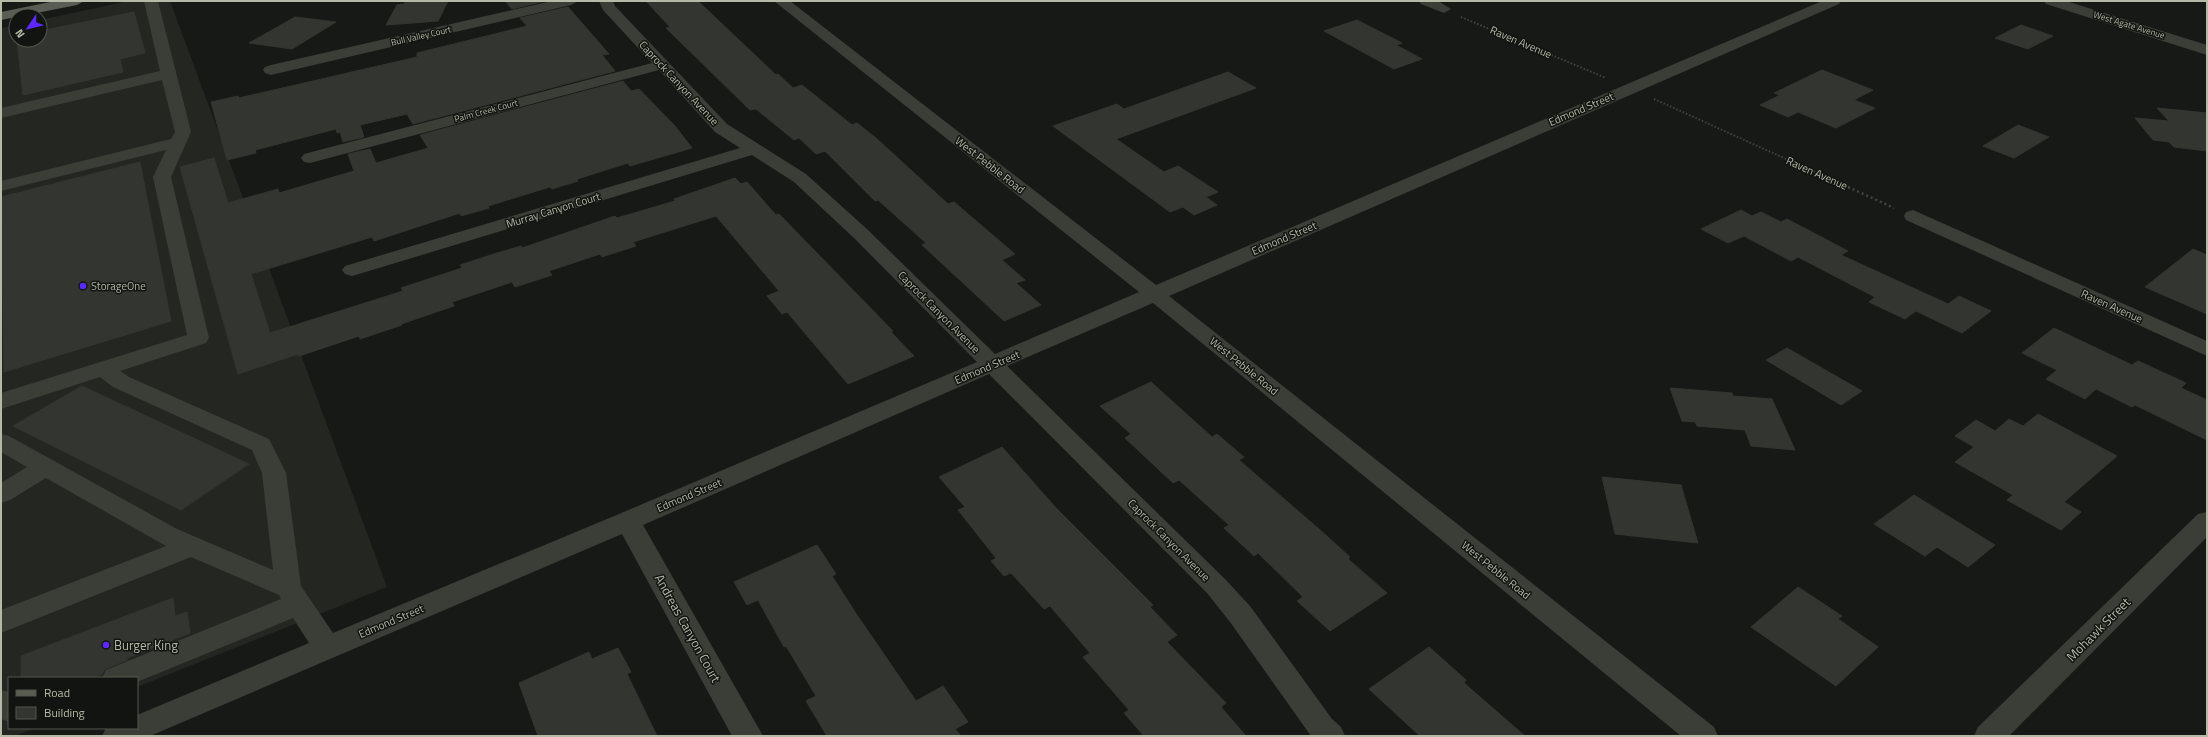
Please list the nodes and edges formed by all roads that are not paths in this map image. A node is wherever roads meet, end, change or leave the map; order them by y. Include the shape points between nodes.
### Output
1 (77, 1) edge
2 (150, 1) edge
3 (571, 1) edge
4 (606, 1) edge
5 (781, 1) edge
6 (1426, 1) edge
7 (1834, 1) edge
8 (2051, 1) edge
9 (1444, 9) road end
10 (1, 16) edge
11 (2207, 50) edge
12 (661, 64) junction
13 (271, 70) dead end
14 (169, 74) junction
15 (1, 112) edge
16 (179, 142) junction
17 (754, 149) junction
18 (310, 158) dead end
19 (1, 186) edge
20 (1913, 216) road end
21 (352, 270) dead end
22 (1154, 294) junction
23 (2207, 349) edge
24 (991, 365) junction
25 (103, 369) junction
26 (1, 402) edge
27 (1, 442) edge
28 (47, 467) junction
29 (1, 494) edge
30 (628, 521) junction
31 (2207, 521) edge
32 (192, 546) junction
33 (293, 596) junction
34 (1, 622) edge
35 (328, 647) junction
36 (118, 677) edge
37 (138, 727) edge
38 (134, 729) edge
39 (117, 736) edge
40 (748, 736) edge
41 (1330, 736) edge
42 (1703, 736) edge
43 (1989, 736) edge

1 - 10 main road
2 - 14 street
3 - 13 street, Bull Valley Court
4 - 12 street, Caprock Canyon Avenue via 608,7
5 - 22 street, West Pebble Road
6 - 9 street
7 - 22 street, Edmond Street
8 - 11 street, West Agate Avenue
12 - 17 street, Caprock Canyon Avenue via 721,128
12 - 18 street, Palm Creek Court
14 - 15 street
14 - 16 street via 183,132
16 - 19 street
16 - 25 street via 162,177 198,338
17 - 21 street, Murray Canyon Court
17 - 24 street, Caprock Canyon Avenue via 800,178 861,234
20 - 23 street, Raven Avenue
22 - 24 street, Edmond Street
22 - 42 street, West Pebble Road
24 - 30 street, Edmond Street
24 - 41 street, Caprock Canyon Avenue via 1216,586 1240,614
25 - 26 street
25 - 33 street via 120,382 261,445 274,473
27 - 28 street
28 - 29 street
28 - 32 street via 168,536
30 - 35 street, Edmond Street
30 - 40 street, Andreas Canyon Court
31 - 43 street, Mohawk Street
32 - 33 street
32 - 34 street
33 - 35 street
33 - 36 street
35 - 37 street, Edmond Street
38 - 39 street, Edmond Street

